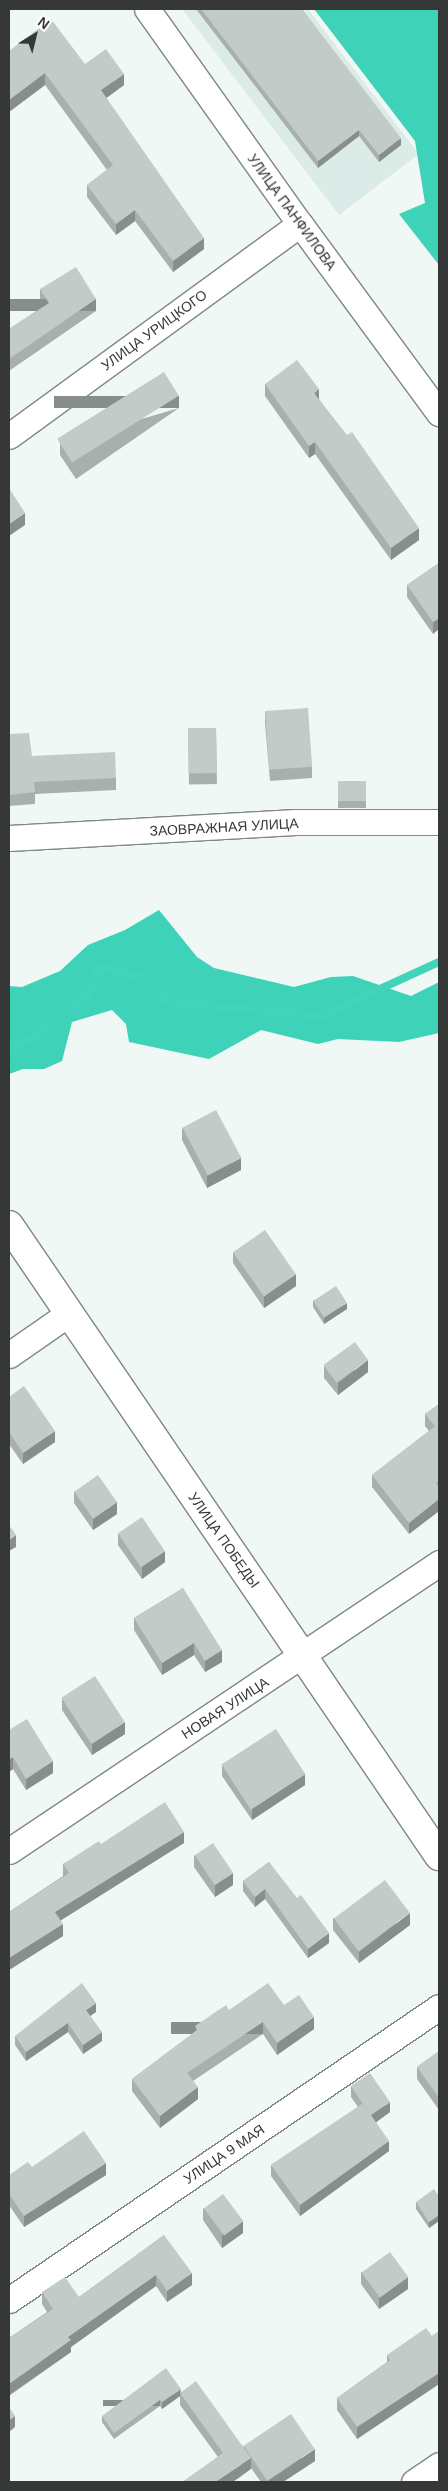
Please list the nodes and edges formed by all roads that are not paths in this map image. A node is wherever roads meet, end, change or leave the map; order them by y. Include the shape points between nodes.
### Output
1 (147, 9) edge
2 (300, 224) junction
3 (439, 413) edge
4 (9, 436) edge
5 (439, 822) edge
6 (9, 838) edge
7 (9, 1225) edge
8 (68, 1314) junction
9 (9, 1355) edge
10 (439, 1563) edge
11 (304, 1656) junction
12 (9, 1851) edge
13 (439, 1856) edge
14 (439, 2007) edge
15 (9, 2300) edge
16 (439, 2465) edge
17 (414, 2482) edge

1 - 2 street, УЛИЦА ПАНФИЛОВА
2 - 3 street, УЛИЦА ПАНФИЛОВА
2 - 4 street, УЛИЦА УРИЦКОГО
5 - 6 street, ЗАОВРАЖНАЯ УЛИЦА via 296,822
7 - 8 street, УЛИЦА ПОБЕДЫ
8 - 9 street
8 - 11 street, УЛИЦА ПОБЕДЫ
10 - 11 street, НОВАЯ УЛИЦА
11 - 12 street, НОВАЯ УЛИЦА
11 - 13 street, УЛИЦА ПОБЕДЫ
14 - 15 street, УЛИЦА 9 МАЯ
16 - 17 street

